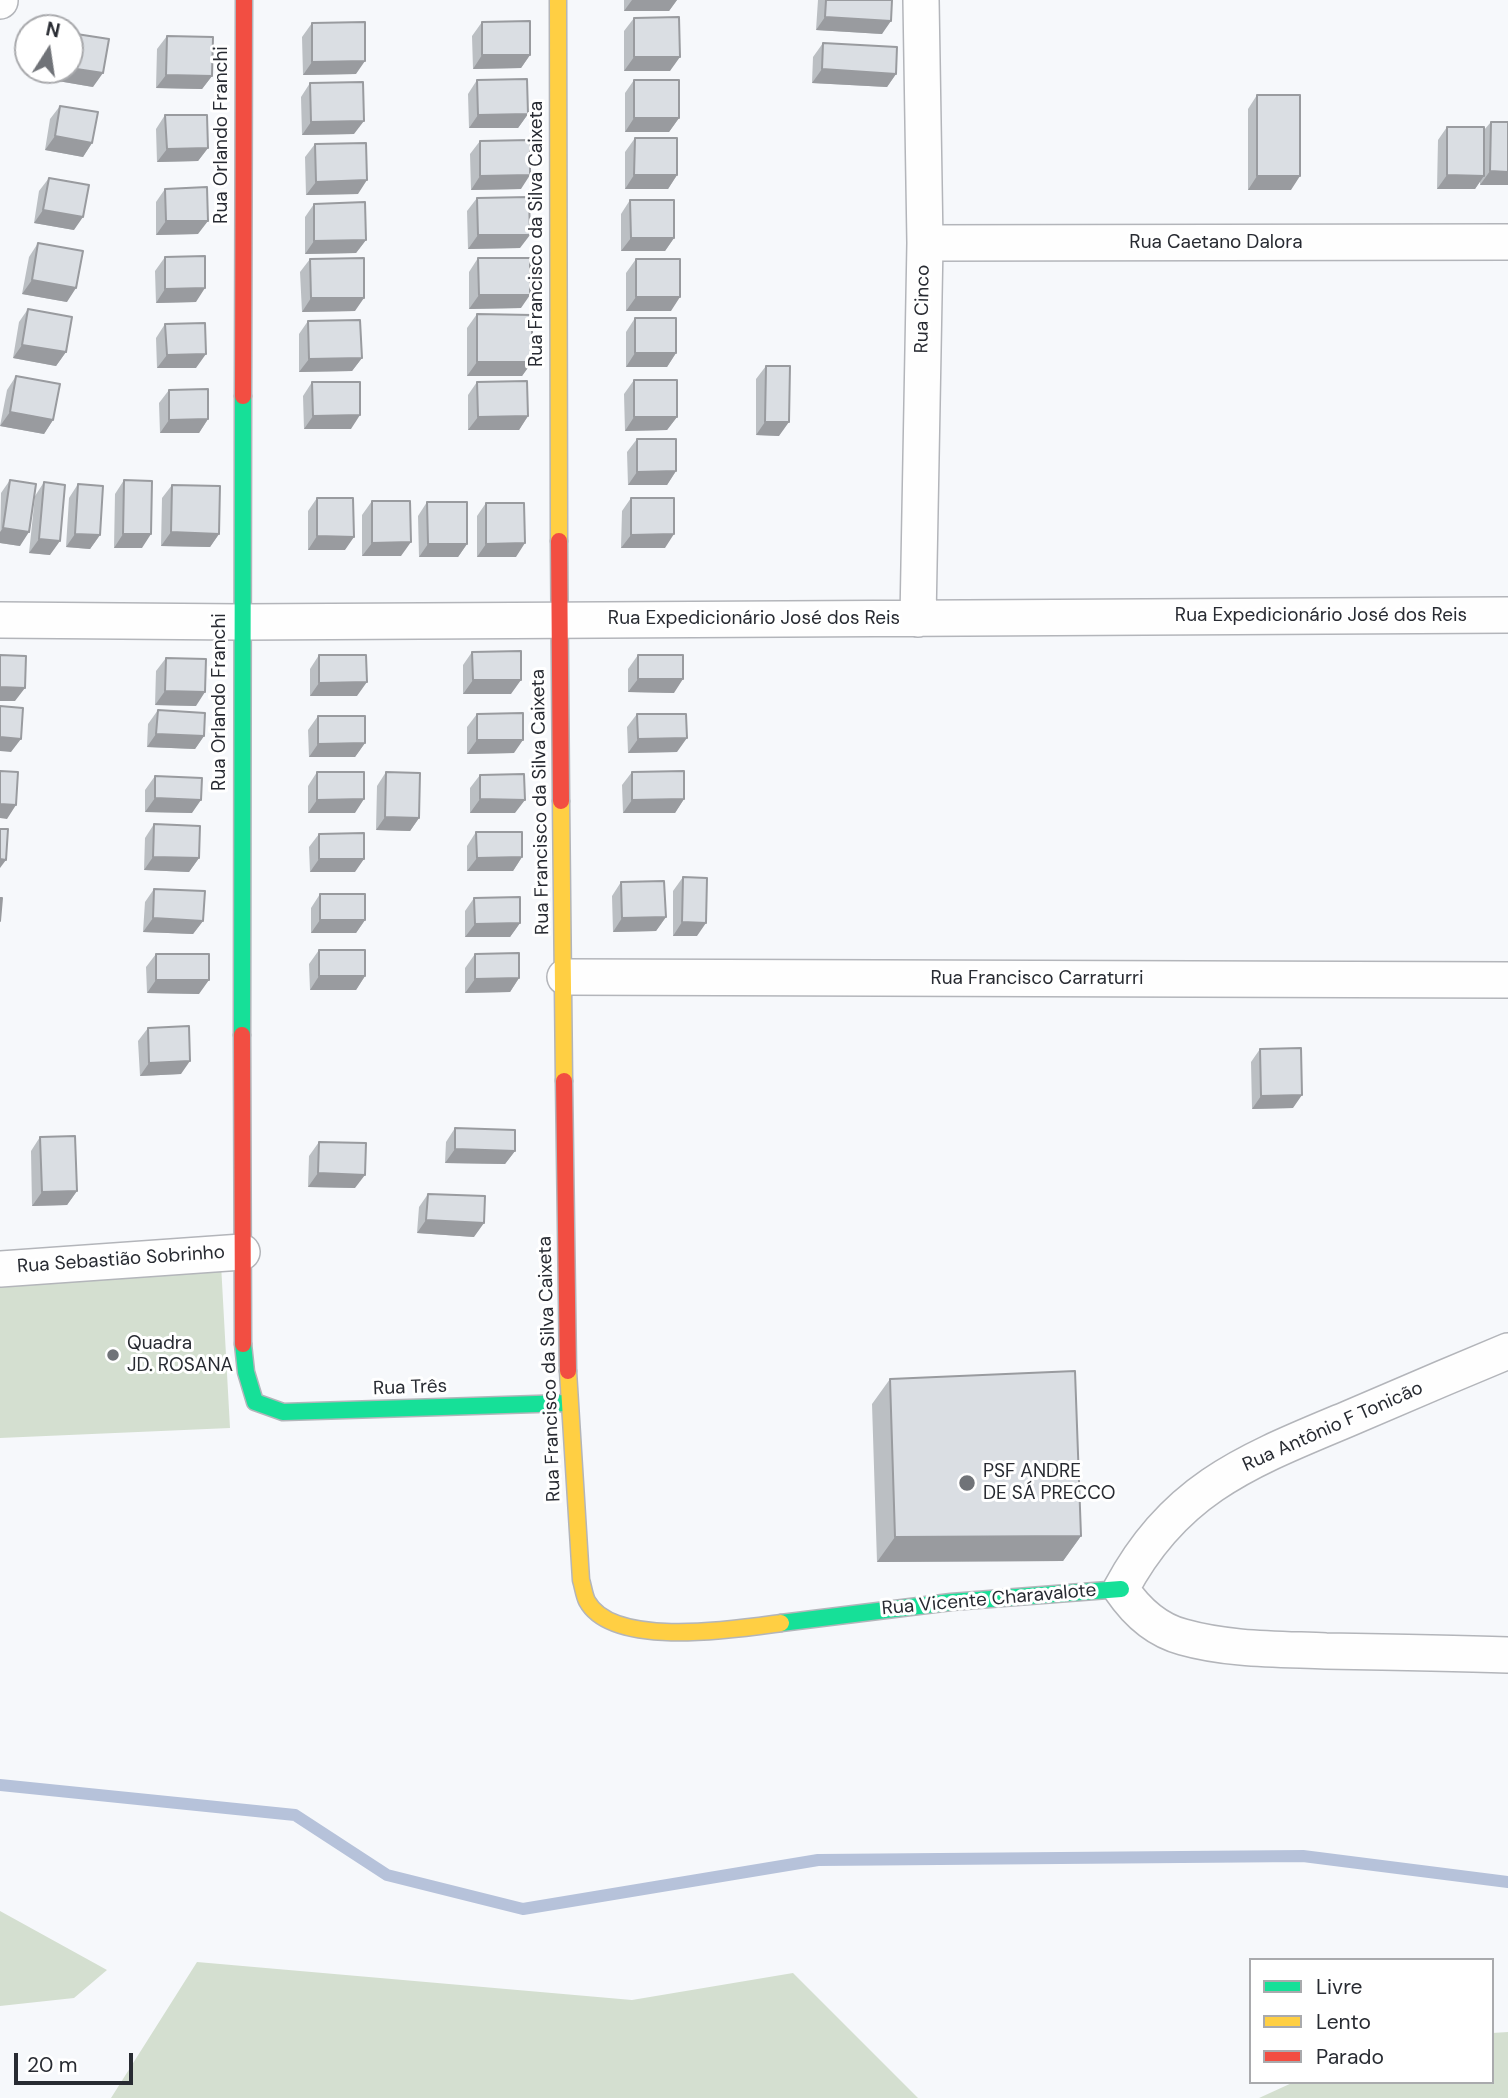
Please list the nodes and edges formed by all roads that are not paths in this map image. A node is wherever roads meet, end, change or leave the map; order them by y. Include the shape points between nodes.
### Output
1 (244, 0) edge
2 (558, 0) edge
3 (921, 0) edge
4 (1508, 242) edge
5 (925, 243) junction
6 (1508, 615) edge
7 (559, 619) junction
8 (918, 619) junction
9 (0, 620) edge
10 (241, 622) junction
11 (565, 977) junction
12 (1508, 981) edge
13 (242, 1252) junction
14 (0, 1269) edge
15 (1508, 1351) edge
16 (255, 1402) joint
17 (568, 1404) junction
18 (1121, 1589) junction
19 (587, 1602) joint
20 (1508, 1655) edge

1 - 10 street, Rua Orlando Franchi
2 - 7 street, Rua Francisco da Silva Caixeta
3 - 5 street, Rua Cinco
4 - 5 street, Rua Caetano Dalora
5 - 8 street, Rua Cinco
6 - 8 street, Rua Expedicionário José dos Reis
7 - 8 street, Rua Expedicionário José dos Reis
7 - 10 street, Rua Expedicionário José dos Reis
7 - 11 street, Rua Francisco da Silva Caixeta
9 - 10 street, Rua Expedicionário José dos Reis
10 - 13 street, Rua Orlando Franchi
11 - 12 street, Rua Francisco Carraturri
11 - 17 street, Rua Francisco da Silva Caixeta
13 - 14 street, Rua Sebastião Sobrinho
13 - 16 street, Rua Orlando Franchi via 245,1360
15 - 18 street, Rua Antônio F Tonicão via 1258,1457 1206,1487 1149,1542
16 - 17 street, Rua Três via 274,1410 322,1413
17 - 19 street, Rua Francisco da Silva Caixeta via 576,1530
18 - 19 street, Rua Vicente Charavalote via 951,1602 697,1634 639,1629 602,1616
18 - 20 street, Rua Vicente Charavalote via 1158,1627 1218,1644

